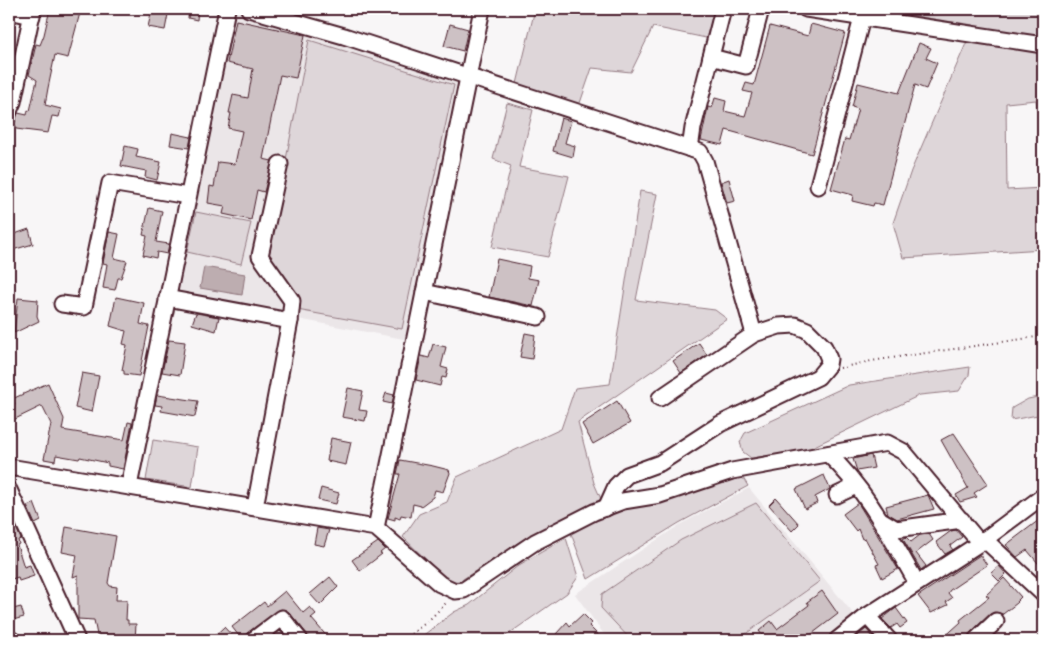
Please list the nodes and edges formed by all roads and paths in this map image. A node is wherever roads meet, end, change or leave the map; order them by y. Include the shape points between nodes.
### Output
1 (227, 9) edge
2 (249, 9) edge
3 (482, 9) edge
4 (724, 9) edge
5 (761, 9) edge
6 (806, 9) edge
7 (9, 11) edge
8 (32, 12) edge
9 (862, 18) junction
10 (1043, 45) edge
11 (711, 57) junction
12 (467, 77) junction
13 (10, 105) edge
14 (690, 149) junction
15 (280, 164) dead end
16 (818, 186) dead end
17 (188, 196) junction
18 (424, 292) junction
19 (167, 298) junction
20 (62, 304) dead end
21 (538, 317) dead end
22 (290, 321) junction
23 (754, 334) junction
24 (1043, 336) edge
25 (828, 365) junction
26 (660, 398) dead end
27 (828, 454) junction
28 (9, 467) edge
29 (129, 486) junction
30 (856, 486) junction
31 (9, 490) edge
32 (838, 494) dead end
33 (1043, 496) edge
34 (254, 507) junction
35 (606, 508) junction
36 (881, 520) junction
37 (962, 520) junction
38 (376, 528) junction
39 (982, 541) junction
40 (917, 583) junction
41 (455, 591) junction
42 (1043, 594) edge
43 (867, 616) junction
44 (996, 621) dead end
45 (9, 638) edge
46 (405, 639) edge
47 (12, 640) edge
48 (77, 640) edge
49 (253, 640) edge
50 (300, 640) edge
51 (837, 640) edge
52 (889, 640) edge
53 (976, 640) edge

1 - 17 street
2 - 12 street via 344,36
3 - 12 street
4 - 11 street
5 - 11 street via 746,66
6 - 9 street
7 - 8 street
8 - 13 street
9 - 10 street
9 - 16 street
11 - 14 street
12 - 14 street
12 - 18 street
14 - 23 street via 700,152 705,161
15 - 22 street via 260,256 292,301
17 - 19 street
17 - 20 street via 110,183 84,307
18 - 21 street
18 - 38 street
19 - 22 street
19 - 29 street
22 - 34 street
23 - 25 street via 795,325 816,337 824,347
23 - 26 street
24 - 25 path via 842,368
25 - 35 street via 818,377 720,424 660,463 627,475 616,486
27 - 30 street via 843,467
27 - 35 street via 732,470 660,495 623,501
27 - 37 street via 887,443 904,452
28 - 29 street
29 - 34 street
30 - 32 street
30 - 36 street
31 - 48 street
33 - 39 street
34 - 38 street
35 - 41 street via 535,542 464,590
36 - 37 street via 896,529
36 - 40 street
37 - 39 street
38 - 41 street via 440,584
39 - 40 street
39 - 42 street
40 - 43 street
41 - 46 path via 438,613
43 - 51 street
43 - 52 street
44 - 53 street
45 - 47 street
49 - 50 street via 282,618

